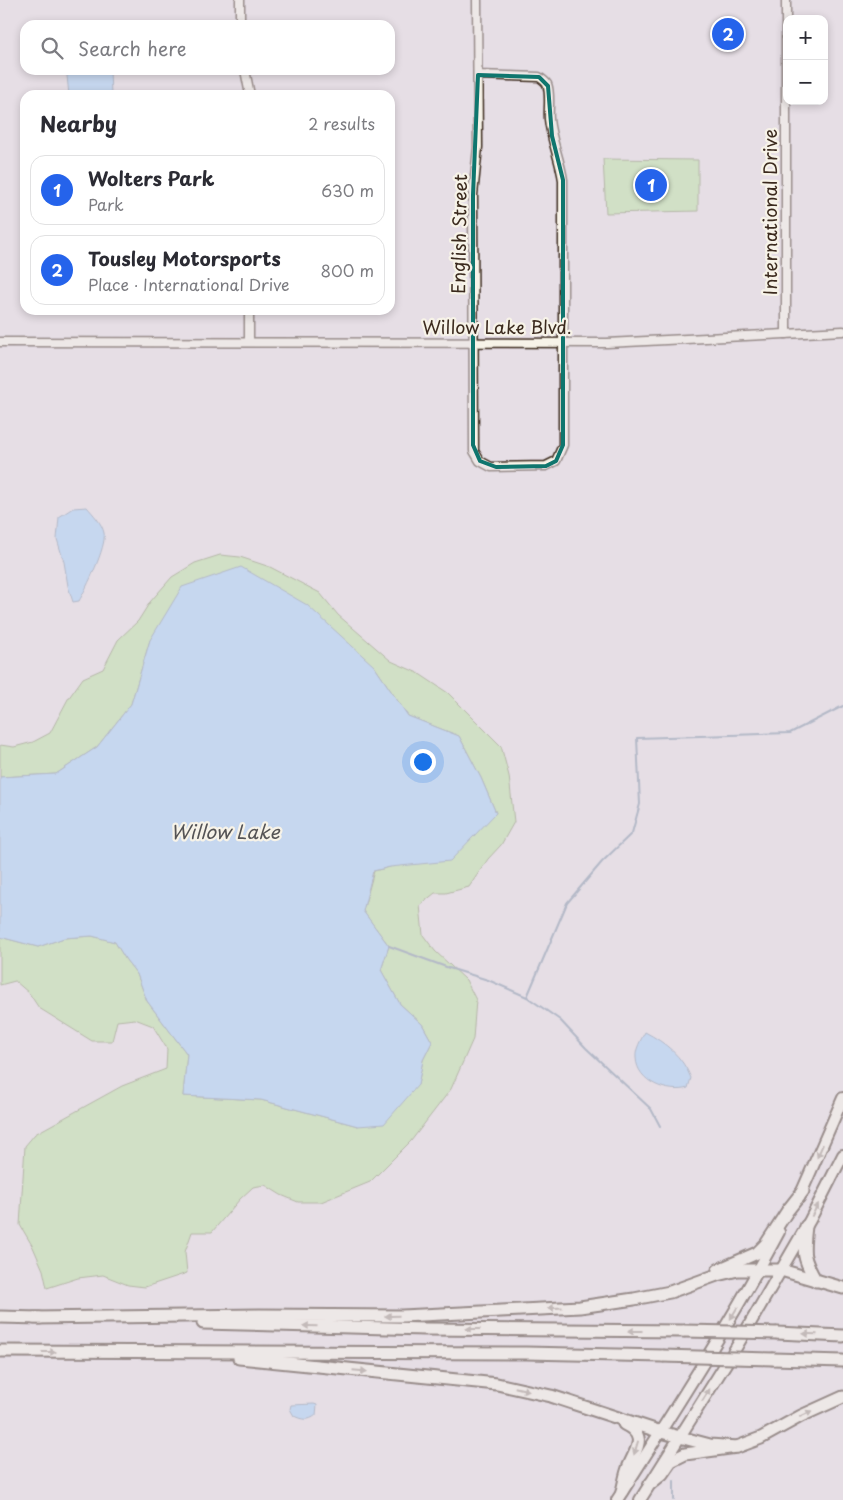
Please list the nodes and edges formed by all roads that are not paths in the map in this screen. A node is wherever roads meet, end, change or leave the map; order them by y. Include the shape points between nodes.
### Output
1 (240, 0) edge
2 (477, 0) edge
3 (786, 0) edge
4 (240, 20) edge
5 (246, 75) edge
6 (478, 76) junction
7 (249, 90) edge
8 (249, 315) edge
9 (843, 331) edge
10 (786, 334) junction
11 (0, 342) edge
12 (249, 342) junction
13 (473, 343) junction
14 (563, 343) junction
15 (843, 1098) edge
16 (843, 1155) edge
17 (802, 1191) junction
18 (806, 1226) junction
19 (781, 1270) junction
20 (758, 1271) junction
21 (816, 1281) junction
22 (843, 1288) edge
23 (634, 1300) junction
24 (0, 1317) edge
25 (34, 1318) junction
26 (843, 1336) edge
27 (0, 1351) edge
28 (208, 1353) junction
29 (843, 1361) edge
30 (843, 1397) edge
31 (593, 1409) junction
32 (661, 1432) junction
33 (680, 1436) junction
34 (737, 1447) junction
35 (650, 1484) junction
36 (619, 1496) edge
37 (640, 1500) edge

1 - 4 street
2 - 6 street, English Street
3 - 10 street, International Drive
5 - 7 street
6 - 13 street, English Street via 477,160 473,195
6 - 14 street via 539,76 548,86 552,136 563,180
8 - 12 street
9 - 10 street, Willow Lake Blvd.
10 - 14 street, Willow Lake Blvd.
11 - 12 street, Willow Lake Blvd.
12 - 13 street, Willow Lake Blvd.
13 - 14 street, Willow Lake Blvd.
13 - 14 street, English Street via 474,451 480,461 496,468 546,466 556,461 563,445
15 -> 17 main road
18 -> 16 main road
17 - 20 main road
17 - 23 highway via 757,1253 707,1275
18 - 19 main road
18 - 21 highway via 806,1264
19 - 20 highway
19 - 21 highway
33 -> 19 main road
20 - 23 highway via 738,1270
20 -> 32 main road
21 - 22 highway
23 -> 25 highway via 580,1307 402,1316
24 - 25 highway
26 -> 25 highway, bridge
27 -> 28 highway
28 - 29 highway, bridge via 526,1353
28 -> 31 highway via 497,1384
34 -> 30 highway
31 - 32 highway
31 -> 36 highway via 628,1426 638,1437 638,1448
32 - 33 highway
32 - 36 main road
33 - 34 highway via 710,1445
33 - 35 main road
34 - 35 highway via 685,1454 671,1461
35 - 37 main road

